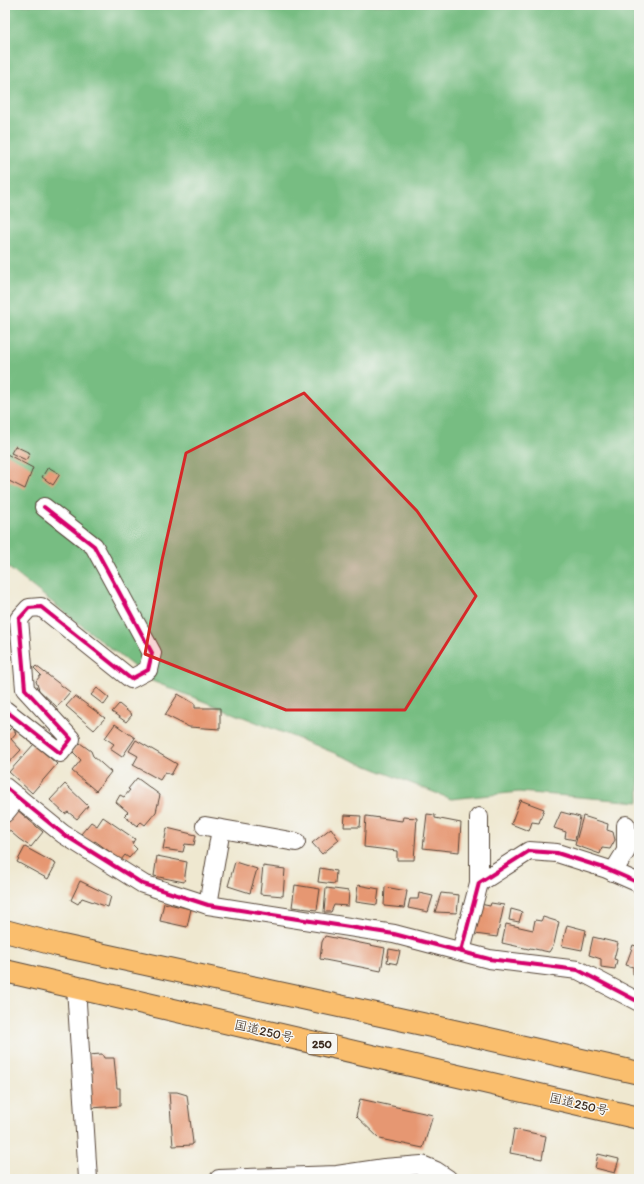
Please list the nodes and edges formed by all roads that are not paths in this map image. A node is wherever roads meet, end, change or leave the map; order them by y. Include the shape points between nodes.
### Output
1 (44, 507) dead end
2 (5, 710) edge
3 (11, 792) edge
4 (5, 813) edge
5 (478, 817) dead end
6 (626, 825) dead end
7 (296, 842) dead end
8 (613, 872) junction
9 (479, 883) junction
10 (639, 883) edge
11 (208, 905) junction
12 (5, 931) edge
13 (461, 951) junction
14 (5, 971) edge
15 (76, 987) junction
16 (639, 1002) edge
17 (639, 1073) edge
18 (639, 1118) edge
19 (337, 1177) edge
20 (88, 1179) edge
21 (219, 1179) edge
22 (448, 1179) edge

1 - 2 street via 94,546 152,653 148,670 132,679 41,607 28,608 18,619 24,690 71,739 60,753
3 - 4 street
3 - 11 street via 63,834 143,884
5 - 9 street
6 - 8 street via 626,851
7 - 11 street via 213,828
8 - 9 street via 557,853 529,851
8 - 10 street
9 - 13 street
11 - 13 street via 394,934
12 - 17 highway via 58,945
13 - 16 street via 489,958 578,970
14 - 15 highway, 国道250号 / 250
15 - 18 highway, 国道250号 / 250
15 - 20 street
19 - 21 street
19 - 22 street via 384,1168 422,1166

